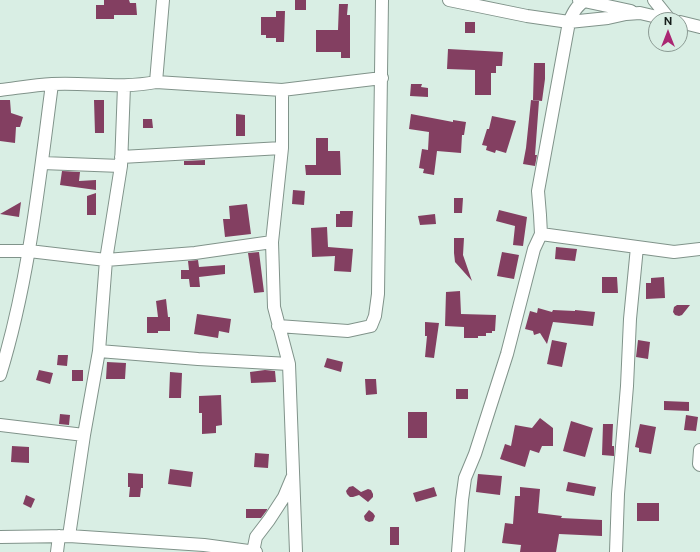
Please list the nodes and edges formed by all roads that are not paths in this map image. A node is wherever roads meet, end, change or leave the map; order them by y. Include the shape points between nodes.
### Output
1 (164, 0) edge
2 (382, 0) edge
3 (452, 0) edge
4 (582, 0) edge
5 (654, 0) edge
6 (664, 12) edge
7 (640, 13) junction
8 (648, 15) edge
9 (569, 22) junction
10 (688, 24) edge
11 (700, 27) edge
12 (382, 78) junction
13 (156, 82) junction
14 (52, 84) junction
15 (124, 86) junction
16 (0, 90) edge
17 (282, 90) junction
18 (282, 148) junction
19 (121, 161) junction
20 (42, 163) junction
21 (541, 234) junction
22 (272, 242) junction
23 (637, 248) junction
24 (700, 249) edge
25 (0, 251) edge
26 (29, 251) junction
27 (106, 260) junction
28 (278, 326) junction
29 (99, 351) junction
30 (289, 364) junction
31 (0, 375) edge
32 (0, 424) edge
33 (84, 435) junction
34 (700, 450) edge
35 (700, 465) edge
36 (294, 474) junction
37 (64, 536) junction
38 (0, 537) edge
39 (57, 552) edge
40 (253, 552) edge
41 (256, 552) edge
42 (296, 552) edge
43 (458, 552) edge
44 (616, 552) edge

1 - 13 street
2 - 12 street
3 - 9 street
4 - 7 street
4 - 9 street
5 - 6 street
7 - 8 street
7 - 9 street
9 - 21 street via 538,191
10 - 11 street
12 - 17 street
12 - 28 street via 378,294 371,326 348,331
13 - 15 street
13 - 17 street
14 - 15 street
14 - 16 street
14 - 20 street
15 - 19 street
17 - 18 street
18 - 19 street
18 - 22 street
19 - 20 street
19 - 27 street
20 - 26 street
21 - 23 street
21 - 43 street via 534,249 507,354 465,478
22 - 27 street via 195,253
22 - 28 street via 274,307
23 - 24 street via 674,252
23 - 44 street via 630,319
25 - 26 street
26 - 27 street
26 - 31 street via 8,350
27 - 29 street
28 - 30 street
29 - 30 street
29 - 33 street
30 - 36 street
32 - 33 street
33 - 37 street
34 - 35 street
36 - 40 street via 284,497 256,537
36 - 42 street
37 - 38 street
37 - 39 street
37 - 40 street via 204,545
40 - 41 street

